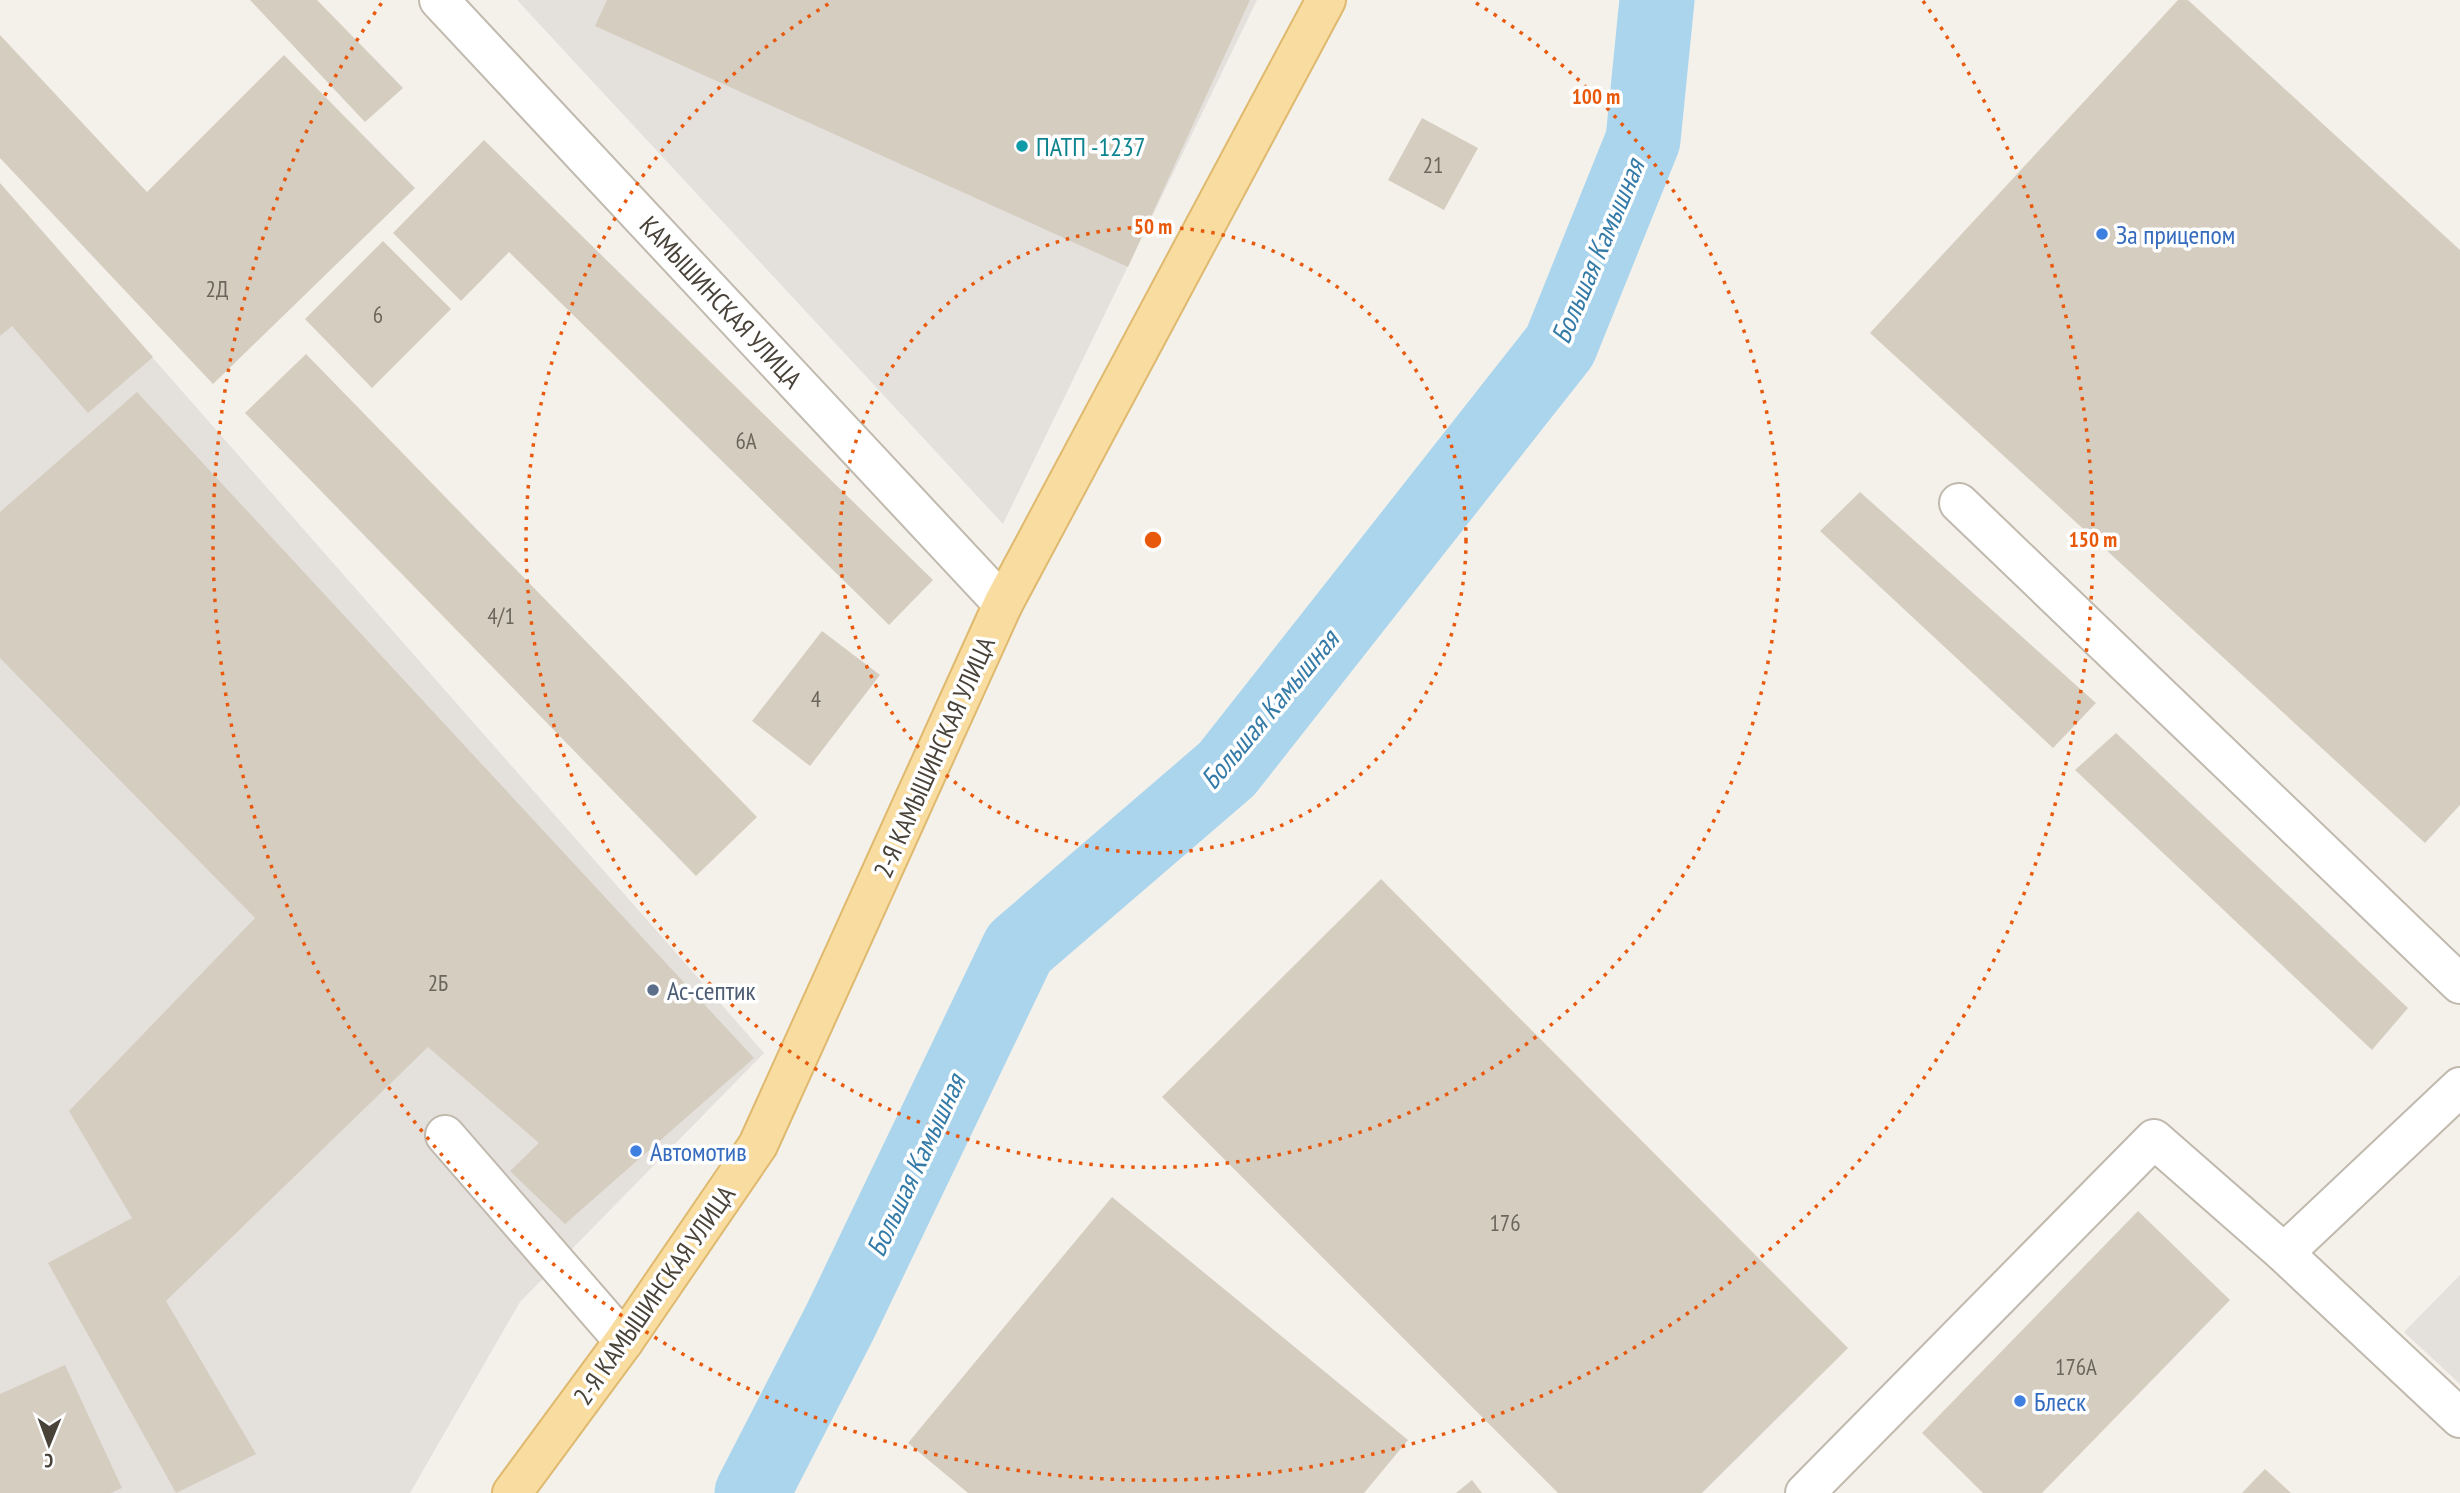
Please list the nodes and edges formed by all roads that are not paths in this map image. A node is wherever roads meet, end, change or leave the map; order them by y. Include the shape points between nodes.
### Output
1 (439, 0) edge
2 (1326, 0) edge
3 (1959, 503) dead end
4 (1003, 604) junction
5 (2460, 984) edge
6 (2460, 1087) edge
7 (445, 1135) dead end
8 (2284, 1252) junction
9 (624, 1341) junction
10 (2460, 1418) edge
11 (512, 1493) edge
12 (1805, 1493) edge

1 - 4 street, КАМЫШИНСКАЯ УЛИЦА
2 - 4 main road, 2-Я КАМЫШИНСКАЯ УЛИЦА
3 - 5 street
4 - 9 main road, 2-Я КАМЫШИНСКАЯ УЛИЦА via 758,1145
6 - 8 street
7 - 9 street
8 - 10 street
8 - 12 street via 2154,1139
9 - 11 main road, 2-Я КАМЫШИНСКАЯ УЛИЦА

